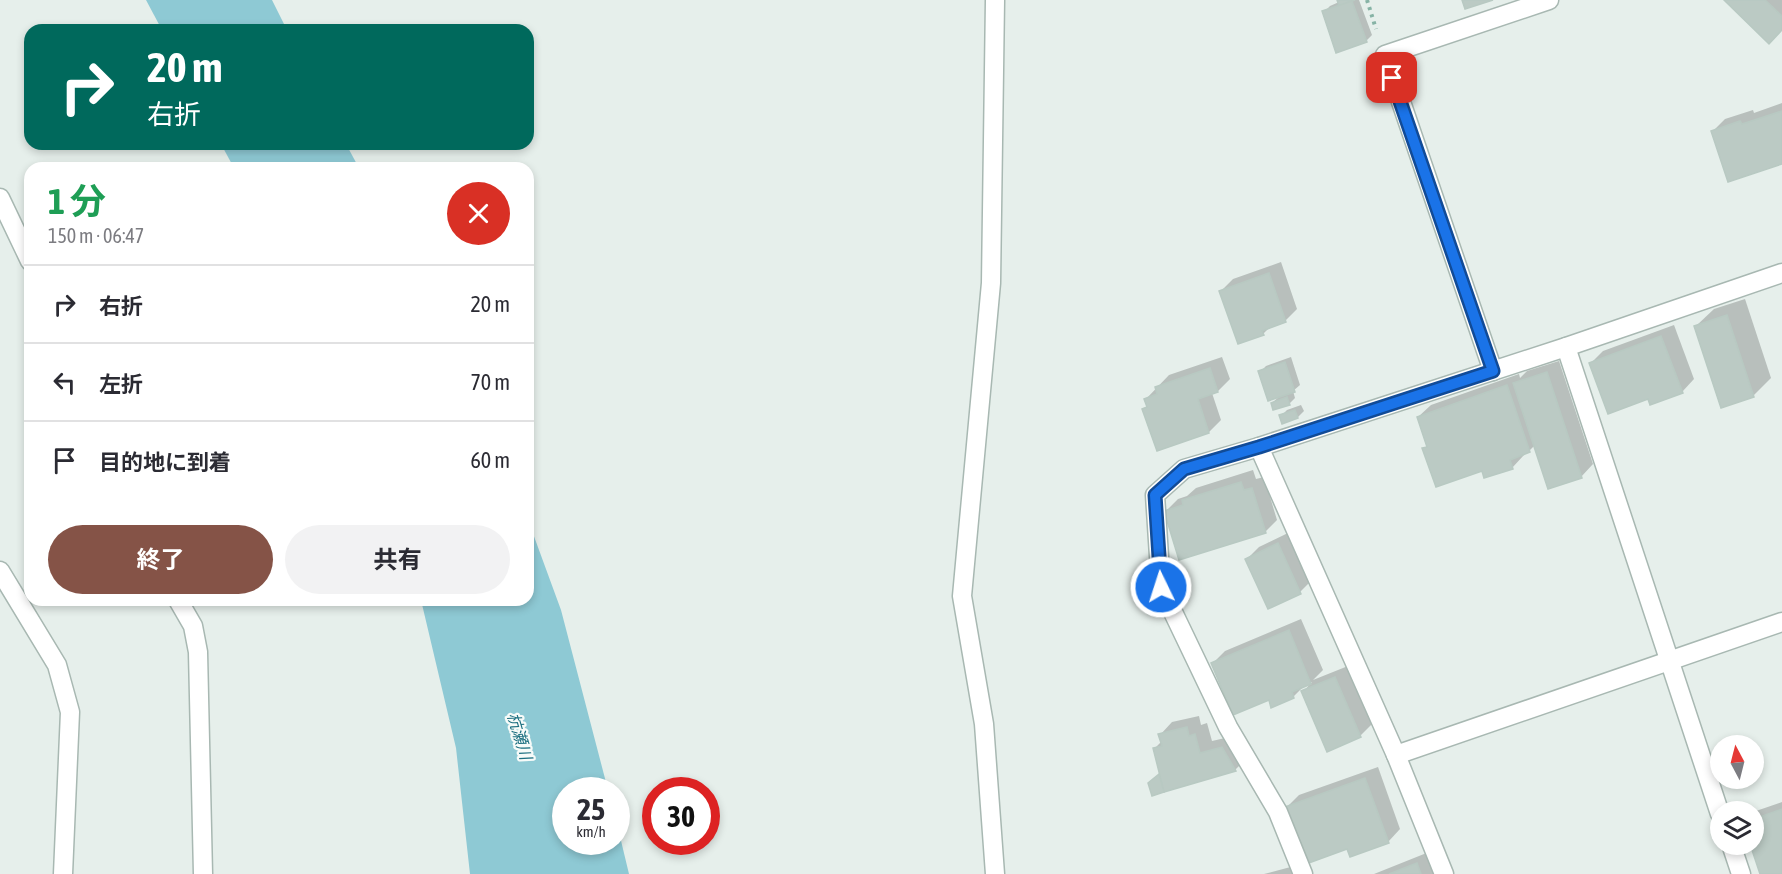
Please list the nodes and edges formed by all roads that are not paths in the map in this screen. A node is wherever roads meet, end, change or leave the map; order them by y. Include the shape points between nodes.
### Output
1 (995, 0) edge
2 (1549, 0) edge
3 (0, 198) edge
4 (24, 248) edge
5 (1782, 273) edge
6 (1566, 347) junction
7 (1493, 371) junction
8 (1259, 447) junction
9 (0, 572) edge
10 (181, 606) edge
11 (1782, 622) edge
12 (1668, 661) junction
13 (1396, 755) junction
14 (1716, 801) edge
15 (1735, 855) edge
16 (63, 874) edge
17 (203, 874) edge
18 (995, 874) edge
19 (1303, 874) edge
20 (1444, 874) edge
21 (1741, 874) edge

1 - 18 street via 991,283 962,596 984,724
2 - 7 street via 1384,55
3 - 4 street
5 - 6 street
6 - 7 street
6 - 12 street
7 - 8 street
8 - 13 street
8 - 19 street via 1184,469 1155,495 1161,587 1228,728 1278,812
9 - 16 street via 57,665 70,712
10 - 17 street via 193,626 198,652
11 - 12 street
12 - 13 street
12 - 14 street
13 - 20 street
15 - 21 street

